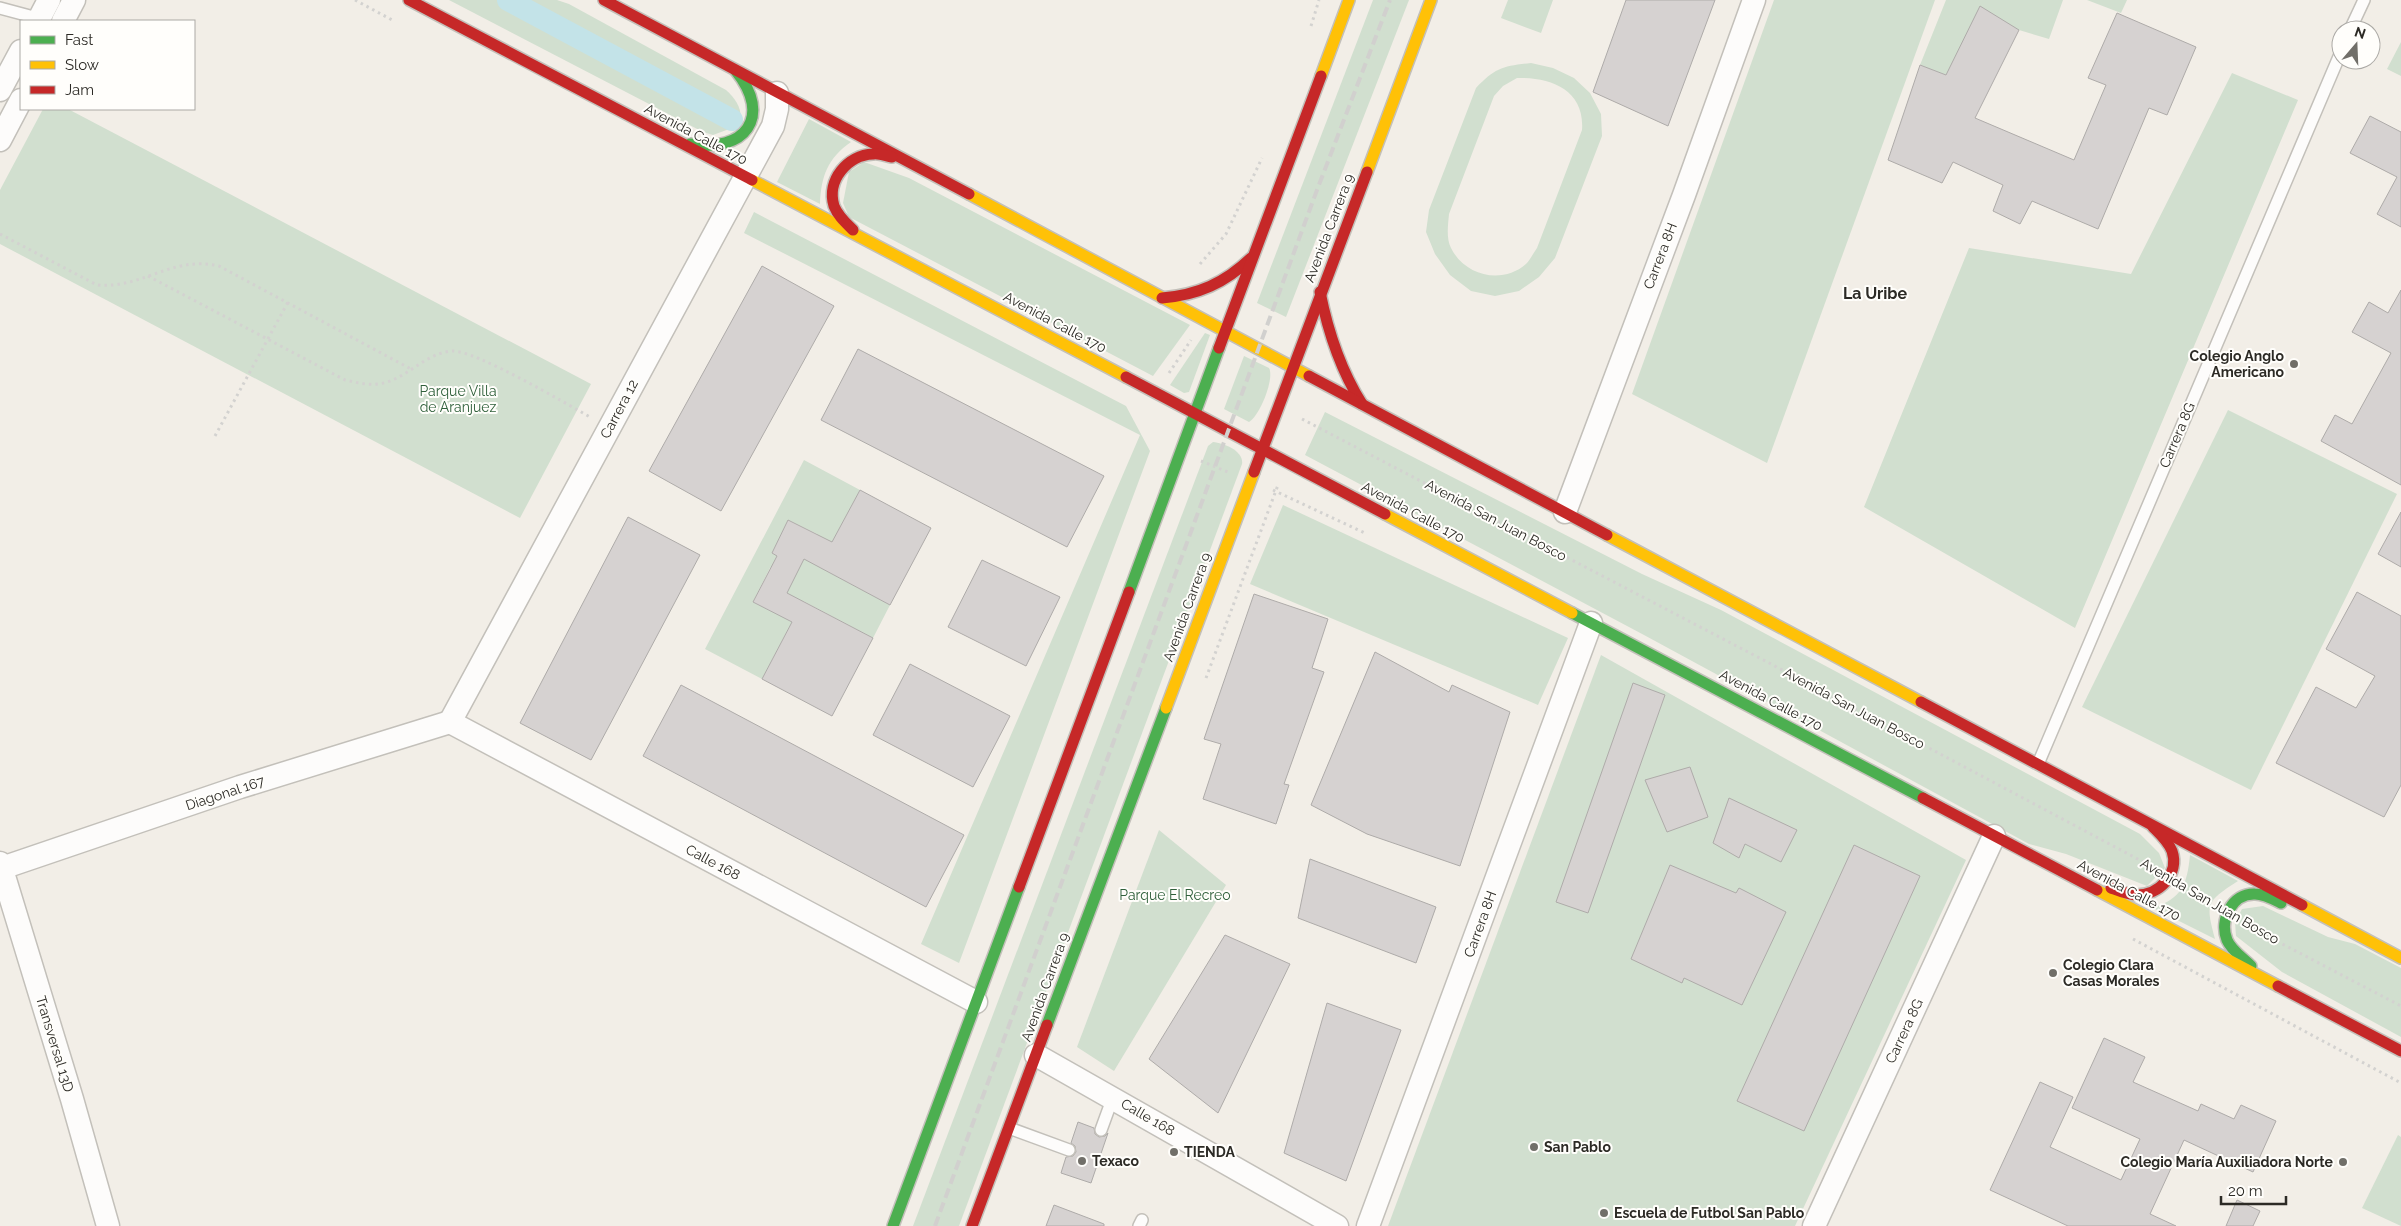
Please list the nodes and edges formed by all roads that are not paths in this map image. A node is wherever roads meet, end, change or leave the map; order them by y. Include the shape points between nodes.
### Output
1 (74, 0) edge
2 (409, 0) edge
3 (604, 0) edge
4 (1349, 0) edge
5 (1431, 0) edge
6 (1754, 0) edge
7 (2364, 0) edge
8 (0, 8) edge
9 (45, 15) edge
10 (64, 20) edge
11 (2355, 20) edge
12 (20, 53) edge
13 (735, 70) junction
14 (2333, 70) edge
15 (0, 90) edge
16 (777, 93) junction
17 (20, 102) edge
18 (0, 140) edge
19 (676, 140) junction
20 (907, 163) junction
21 (745, 177) junction
22 (876, 245) junction
23 (1252, 257) junction
24 (1320, 292) junction
25 (1162, 298) junction
26 (1225, 331) junction
27 (1292, 367) junction
28 (1363, 405) junction
29 (1194, 414) junction
30 (1262, 449) junction
31 (1565, 512) junction
32 (1591, 623) junction
33 (450, 722) junction
34 (2038, 764) junction
35 (2150, 824) junction
36 (1994, 836) junction
37 (2035, 857) junction
38 (1, 865) edge
39 (2360, 937) junction
40 (2401, 958) edge
41 (2263, 979) junction
42 (976, 1002) junction
43 (2401, 1051) edge
44 (1036, 1055) junction
45 (1113, 1097) junction
46 (1009, 1128) junction
47 (1101, 1130) dead end
48 (1069, 1150) dead end
49 (108, 1226) edge
50 (893, 1226) edge
51 (972, 1226) edge
52 (1337, 1226) edge
53 (1368, 1226) edge
54 (1814, 1226) edge

1 - 10 street
2 - 19 main road, Avenida Calle 170
3 - 13 main road
4 - 23 main road
5 - 24 main road, Avenida Carrera 9
6 - 31 street, Carrera 8H
7 - 11 lane
8 - 9 lane
12 - 15 street
13 - 16 main road
13 - 19 main road via 746,80 754,101 750,123 742,135 730,144 715,148 700,148
14 - 34 lane, Carrera 8G
16 - 20 main road
16 - 21 street, Carrera 12 via 773,126
17 - 18 street
19 - 21 main road, Avenida Calle 170
20 - 22 main road via 883,153 859,155 848,161 835,181 832,193 839,217
20 - 25 main road
21 - 22 main road, Avenida Calle 170
21 - 33 street, Carrera 12
22 - 29 main road, Avenida Calle 170
23 - 25 main road via 1216,286 1182,297
23 - 26 main road
24 - 27 main road, Avenida Carrera 9
24 - 28 main road via 1332,344
25 - 26 main road
26 - 27 main road
26 - 29 main road
27 - 28 main road
27 - 30 main road, Avenida Carrera 9
28 - 31 main road
29 - 30 main road, Avenida Calle 170
29 - 42 main road
30 - 32 main road, Avenida Calle 170
30 - 44 main road, Avenida Carrera 9
31 - 34 main road
32 - 36 main road, Avenida Calle 170
32 - 53 street, Carrera 8H
33 - 38 street, Diagonal 167
33 - 42 street, Calle 168
34 - 35 main road
35 - 37 main road via 2173,855 2173,867 2161,888 2148,894 2136,896 2121,892
35 - 39 main road
36 - 37 main road, Avenida Calle 170
36 - 54 street, Carrera 8G
37 - 41 main road, Avenida Calle 170
38 - 49 street, Transversal 13D
39 - 40 main road
39 - 41 main road via 2268,897 2253,894 2239,898 2226,914 2227,940
41 - 43 main road, Avenida Calle 170
42 - 50 main road
44 - 45 street, Calle 168
44 - 46 main road, Avenida Carrera 9
45 - 47 lane
45 - 52 street, Calle 168
46 - 48 lane
46 - 51 main road, Avenida Carrera 9

